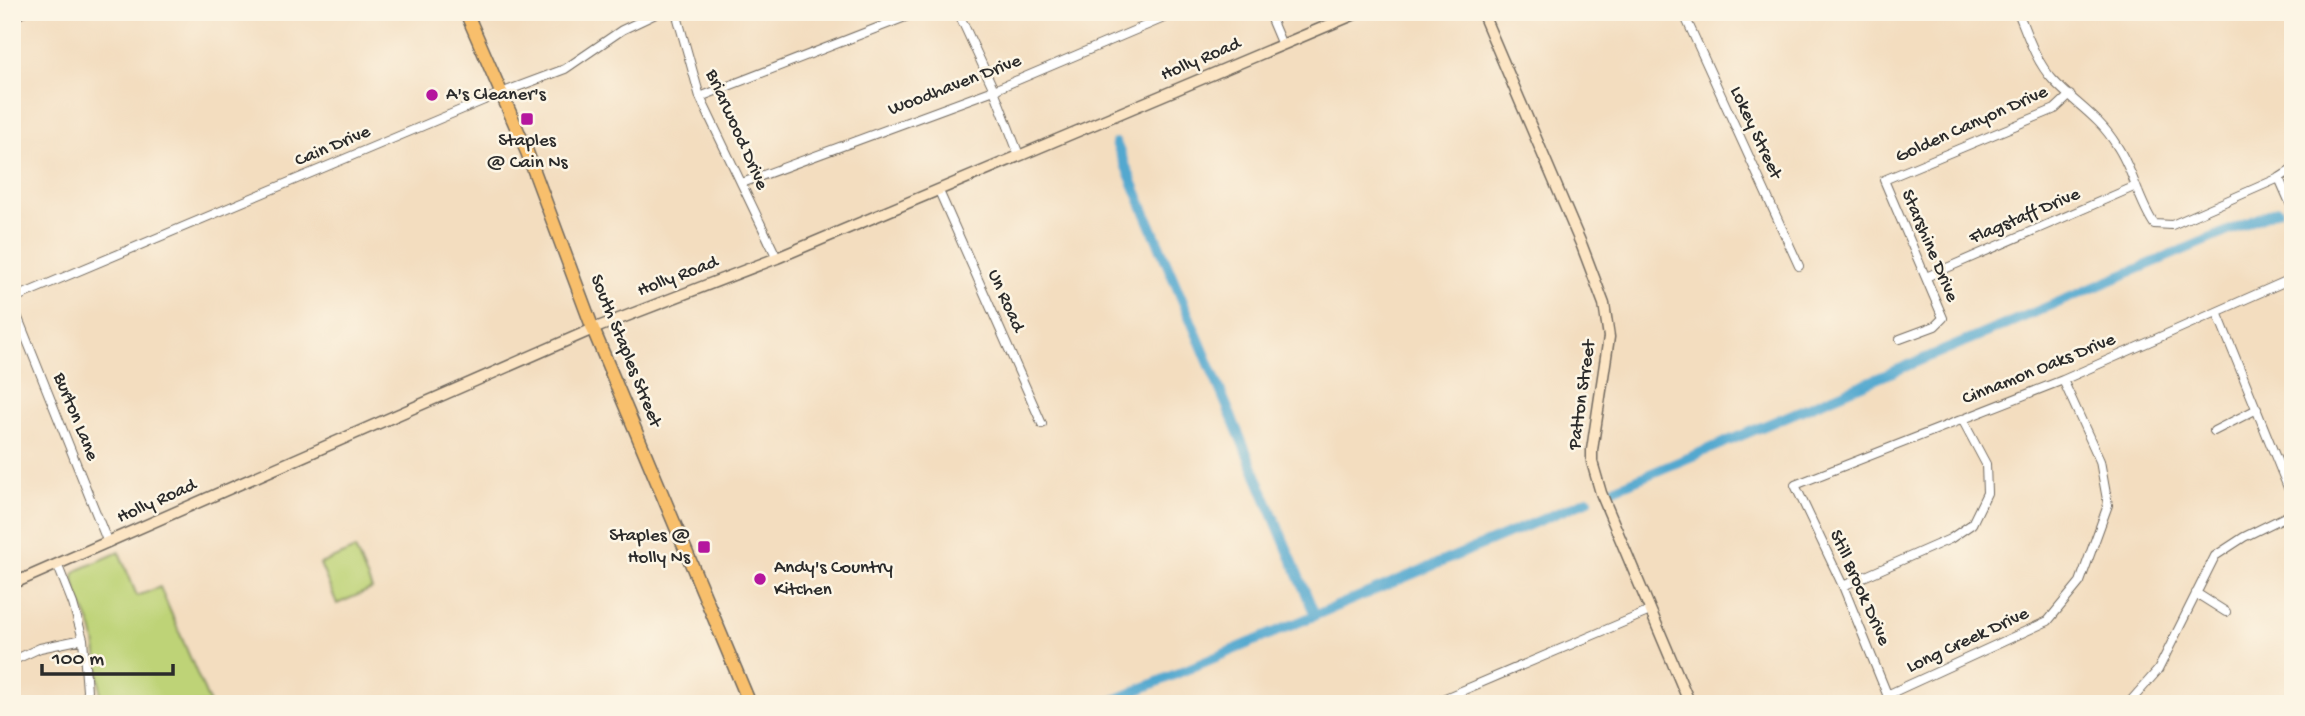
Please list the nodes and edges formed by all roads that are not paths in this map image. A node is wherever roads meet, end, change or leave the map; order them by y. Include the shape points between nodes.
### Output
1 (21, 12) edge
2 (466, 12) edge
3 (660, 12) edge
4 (676, 12) edge
5 (918, 12) edge
6 (958, 12) edge
7 (1178, 12) edge
8 (1268, 12) edge
9 (1360, 12) edge
10 (1482, 12) edge
11 (1683, 12) edge
12 (2018, 12) edge
13 (12, 16) edge
14 (1282, 45) junction
15 (994, 90) junction
16 (501, 93) junction
17 (2070, 95) junction
18 (700, 97) junction
19 (1019, 155) junction
20 (2293, 169) edge
21 (2279, 178) junction
22 (1884, 180) joint
23 (742, 183) junction
24 (2136, 186) junction
25 (939, 191) junction
26 (2293, 210) edge
27 (776, 258) junction
28 (1799, 266) dead end
29 (1926, 278) junction
30 (2293, 278) edge
31 (12, 301) edge
32 (2217, 312) junction
33 (593, 329) junction
34 (1900, 340) dead end
35 (2063, 380) junction
36 (2256, 409) junction
37 (1962, 419) junction
38 (1042, 424) dead end
39 (2214, 431) dead end
40 (1795, 485) joint
41 (2293, 500) edge
42 (2293, 513) edge
43 (108, 543) junction
44 (58, 566) junction
45 (12, 584) edge
46 (1843, 586) junction
47 (2196, 593) junction
48 (1650, 611) junction
49 (2226, 612) dead end
50 (83, 639) junction
51 (12, 661) edge
52 (1889, 699) edge
53 (2133, 703) edge
54 (88, 704) edge
55 (751, 704) edge
56 (1431, 704) edge
57 (1690, 704) edge

1 - 13 main road
2 - 16 main road, South Staples Street
3 - 16 street, Cain Drive via 622,30 565,69
4 - 18 street, Briarwood Drive
5 - 18 street
6 - 15 street
7 - 15 street, Woodhaven Drive
8 - 14 street
9 - 14 main road, Holly Road
10 - 48 main road, Patton Street via 1604,304 1609,337 1592,462
11 - 28 street, Lokey Street
12 - 17 street via 2042,65
14 - 19 main road, Holly Road
15 - 19 street
15 - 23 street, Woodhaven Drive
16 - 31 street, Cain Drive
16 - 33 main road, South Staples Street
17 - 22 street, Golden Canyon Drive via 2054,109
17 - 24 street via 2106,129
18 - 23 street, Briarwood Drive
19 - 25 main road, Holly Road
20 - 21 street
21 - 24 street via 2172,225 2154,224
21 - 26 street
22 - 29 street, Starshine Drive
23 - 27 street, Briarwood Drive
24 - 29 street, Flagstaff Drive
25 - 27 main road, Holly Road
25 - 38 street, Un Road
27 - 33 main road, Holly Road
29 - 34 street, Starshine Drive via 1943,318
30 - 32 street, Cinnamon Oaks Drive
31 - 43 street, Burton Lane
32 - 35 street, Cinnamon Oaks Drive
32 - 36 street
33 - 43 main road, Holly Road
33 - 55 main road, South Staples Street
35 - 37 street, Cinnamon Oaks Drive
35 - 52 street, Long Creek Drive via 2100,461 2108,505 2080,582 2049,621
36 - 39 street
36 - 41 street
37 - 40 street, Cinnamon Oaks Drive
37 - 46 street via 1986,464 1987,493 1972,523 1950,540
40 - 46 street, Still Brook Drive
42 - 47 street via 2215,556
43 - 44 main road, Holly Road
44 - 45 main road, Holly Road
44 - 50 street
46 - 52 street, Still Brook Drive
47 - 49 street
47 - 53 street via 2158,670
48 - 56 street
48 - 57 main road, Patton Street
50 - 51 street
50 - 54 street

